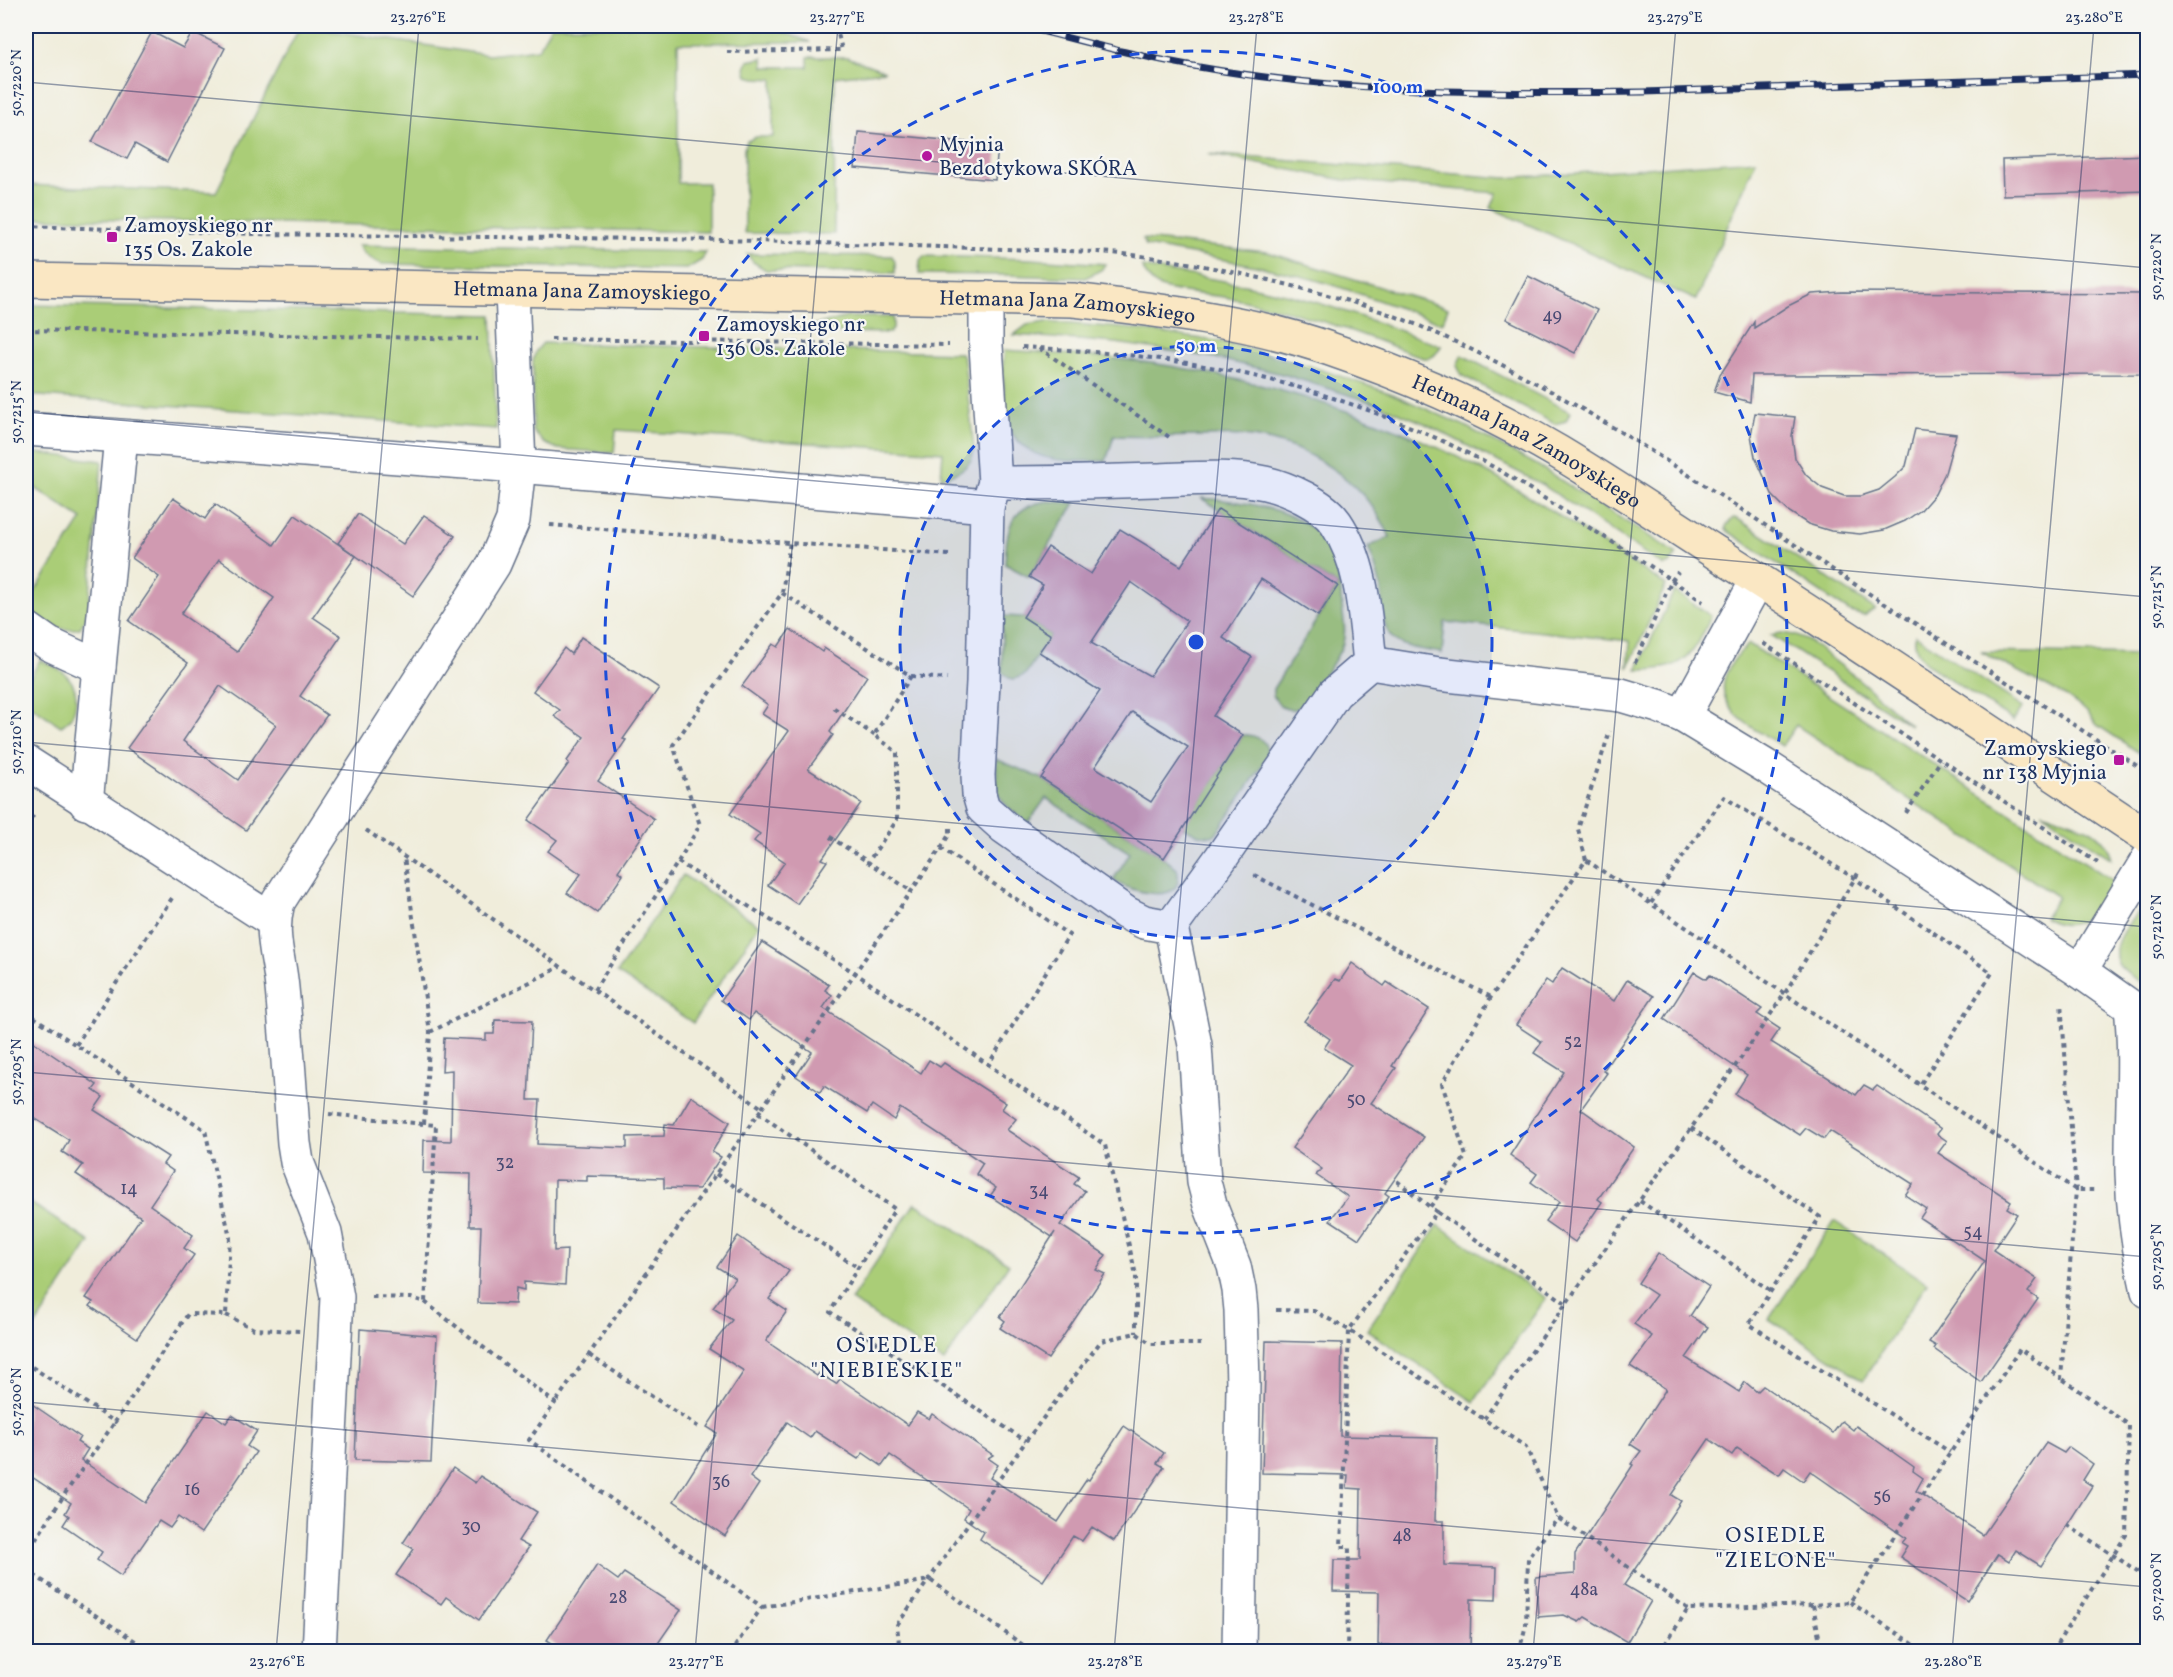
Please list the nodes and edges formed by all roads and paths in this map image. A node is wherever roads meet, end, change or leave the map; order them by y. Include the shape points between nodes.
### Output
1 (836, 26) edge
2 (727, 52) dead end
3 (26, 226) edge
4 (26, 280) edge
5 (512, 291) junction
6 (986, 298) junction
7 (26, 330) edge
8 (514, 340) junction
9 (986, 346) junction
10 (1038, 348) junction
11 (26, 429) edge
12 (121, 437) junction
13 (1169, 437) dead end
14 (519, 466) junction
15 (991, 495) junction
16 (546, 524) dead end
17 (790, 542) junction
18 (950, 555) dead end
19 (1758, 579) junction
20 (782, 593) junction
21 (1734, 624) junction
22 (26, 628) edge
23 (1370, 663) junction
24 (99, 667) junction
25 (911, 676) junction
26 (956, 679) dead end
27 (834, 708) dead end
28 (1683, 716) junction
29 (874, 735) junction
30 (1941, 760) junction
31 (26, 762) edge
32 (2148, 773) edge
33 (86, 802) junction
34 (1914, 803) dead end
35 (338, 811) junction
36 (830, 837) dead end
37 (2148, 837) edge
38 (1882, 842) junction
39 (404, 857) junction
40 (1221, 858) junction
41 (678, 862) junction
42 (868, 862) junction
43 (191, 868) junction
44 (2140, 872) edge
45 (1854, 878) junction
46 (911, 891) junction
47 (1651, 903) junction
48 (273, 921) junction
49 (1171, 927) junction
50 (560, 967) junction
51 (2080, 971) junction
52 (855, 973) junction
53 (594, 990) junction
54 (1785, 993) junction
55 (1491, 997) junction
56 (2061, 1000) dead end
57 (26, 1012) edge
58 (2139, 1013) edge
59 (429, 1032) junction
60 (76, 1045) junction
61 (988, 1065) junction
62 (1920, 1085) junction
63 (762, 1108) junction
64 (324, 1113) dead end
65 (758, 1113) junction
66 (424, 1124) junction
67 (1691, 1128) junction
68 (716, 1174) junction
69 (1397, 1181) dead end
70 (2076, 1190) junction
71 (2133, 1191) junction
72 (1640, 1201) junction
73 (1430, 1207) junction
74 (1437, 1212) junction
75 (857, 1267) junction
76 (1770, 1291) junction
77 (2148, 1291) edge
78 (365, 1297) dead end
79 (425, 1302) junction
80 (1567, 1304) junction
81 (1270, 1310) dead end
82 (226, 1315) junction
83 (1348, 1330) junction
84 (308, 1331) dead end
85 (1136, 1333) junction
86 (1209, 1345) dead end
87 (589, 1355) junction
88 (26, 1363) edge
89 (2061, 1378) junction
90 (555, 1403) junction
91 (1484, 1419) junction
92 (115, 1422) junction
93 (700, 1428) dead end
94 (1026, 1440) junction
95 (1950, 1452) junction
96 (1558, 1518) junction
97 (2067, 1525) dead end
98 (26, 1555) edge
99 (2114, 1556) junction
100 (26, 1570) edge
101 (2148, 1578) edge
102 (930, 1580) junction
103 (1850, 1602) junction
104 (1813, 1605) junction
105 (762, 1607) junction
106 (1688, 1609) junction
107 (152, 1652) edge
108 (319, 1652) edge
109 (731, 1652) edge
110 (900, 1652) edge
111 (1033, 1652) edge
112 (1239, 1652) edge
113 (1347, 1652) edge
114 (1520, 1652) edge
115 (1660, 1652) edge
116 (1822, 1652) edge
117 (1925, 1652) edge
118 (2052, 1652) edge

1 - 2 path via 842,50
3 - 32 path via 253,234 725,240 1126,253 1195,263 1347,300 1420,326 1522,374 1654,453
4 - 5 street, Hetmana Jana Zamoyskiego
5 - 6 street, Hetmana Jana Zamoyskiego
5 - 8 street
6 - 9 street
6 - 19 street, Hetmana Jana Zamoyskiego via 1072,300 1162,310 1243,325 1327,348 1407,377 1489,414 1557,452
7 - 8 path
8 - 9 path
8 - 14 street
9 - 10 path
9 - 15 street
10 - 13 path
10 - 21 path via 1108,352 1226,370 1377,415 1497,469
11 - 12 street
12 - 14 street
12 - 24 street
14 - 15 street
14 - 35 street via 513,520 494,564
15 - 23 street via 1239,480 1265,483 1290,492 1335,521 1347,545 1360,584
15 - 49 street via 978,775 983,808 1126,913 1144,922
16 - 17 path
17 - 18 path
17 - 20 path
19 - 21 street
19 - 37 street, Hetmana Jana Zamoyskiego
20 - 25 path
20 - 41 path via 673,745 700,825
21 - 28 street
21 - 30 path
22 - 24 street via 49,644
23 - 28 street via 1621,695
23 - 40 street via 1335,693
24 - 33 street
25 - 26 path
25 - 29 path
27 - 29 path
28 - 38 street
29 - 42 path via 897,752 897,820
30 - 34 path
30 - 44 path
31 - 33 street
33 - 43 street
35 - 39 path
35 - 48 street via 278,902
36 - 42 path
38 - 45 path
38 - 51 street
39 - 50 path
39 - 59 path
40 - 49 street
40 - 55 path
41 - 52 path
41 - 53 path
42 - 46 path
43 - 48 street
43 - 60 path
44 - 51 street
45 - 47 path via 1724,797
45 - 54 path
45 - 62 path via 1992,973
46 - 52 path
46 - 61 path via 941,848 1069,935
47 - 54 path
47 - 55 path via 1586,860
48 - 108 street via 297,1162 325,1233 337,1297
49 - 112 street via 1196,1045 1204,1182 1234,1266 1241,1310
50 - 53 path
50 - 59 path
51 - 58 street
52 - 61 path
52 - 63 path
53 - 63 path
54 - 62 path
54 - 67 path
55 - 73 path via 1442,1084 1466,1156
56 - 70 path
57 - 60 path
58 - 71 street
59 - 66 path
60 - 82 path via 205,1130 230,1237
61 - 85 path via 1105,1145 1136,1275
62 - 70 path
63 - 65 path
64 - 66 path
65 - 68 path
65 - 75 path via 895,1209
66 - 79 path via 436,1125
67 - 72 path
67 - 76 path via 1820,1217
68 - 75 path
68 - 87 path
69 - 73 path
70 - 71 path
70 - 89 path
71 - 77 street via 2135,1230
72 - 76 path
72 - 80 path
73 - 74 path
74 - 80 path
74 - 83 path
75 - 94 path via 830,1312
76 - 95 path via 1749,1324
78 - 79 path
79 - 90 path
80 - 91 path
81 - 83 path via 1314,1311
82 - 84 path via 254,1329
82 - 92 path via 188,1314
83 - 91 path
83 - 113 path via 1341,1546 1349,1547
85 - 86 path via 1151,1344
85 - 94 path via 1101,1341
87 - 90 path
87 - 93 path
88 - 92 path
89 - 95 path via 2020,1349
89 - 99 path via 2129,1425 2126,1535
90 - 105 path via 529,1440
91 - 96 path via 1527,1447
92 - 98 path
94 - 102 path
95 - 103 path
96 - 106 path
96 - 114 path via 1528,1558 1526,1626
97 - 99 path
99 - 101 path
99 - 118 path
100 - 107 path
102 - 105 path
102 - 110 path via 897,1624
102 - 111 path
103 - 104 path
103 - 117 path
104 - 106 path
104 - 116 path
105 - 109 path
106 - 115 path

